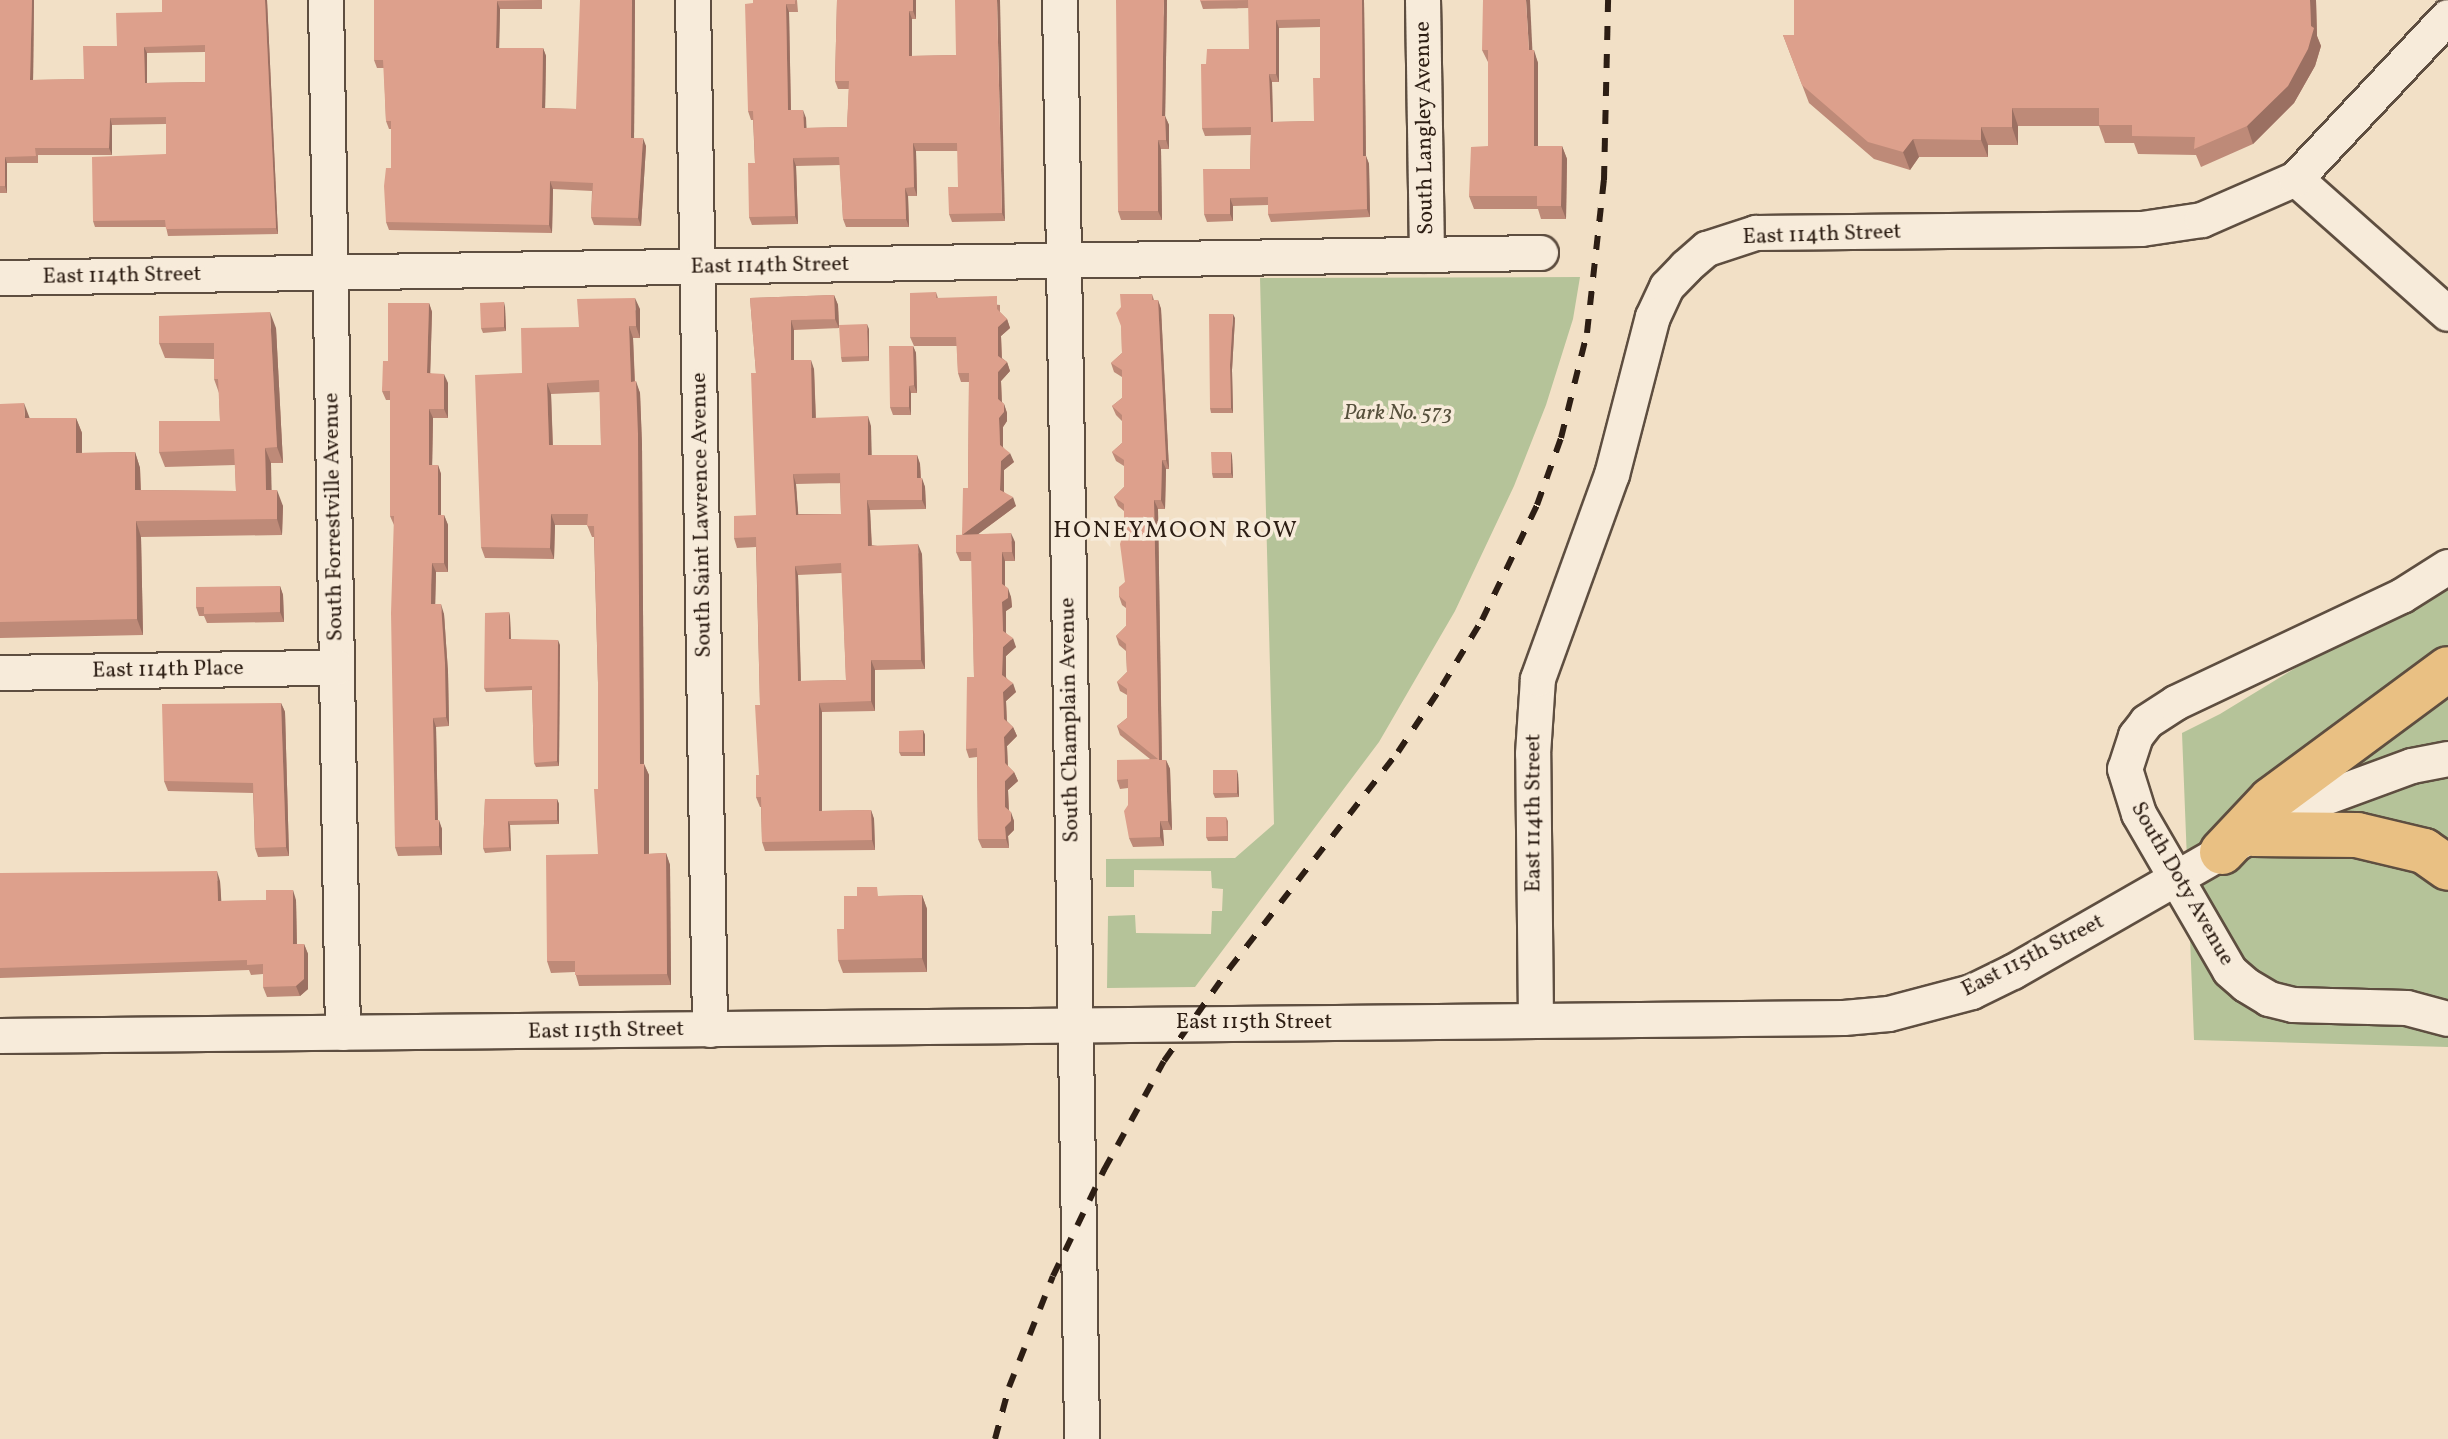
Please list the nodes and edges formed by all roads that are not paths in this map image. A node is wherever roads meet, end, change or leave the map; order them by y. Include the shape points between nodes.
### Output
1 (326, 0) edge
2 (693, 0) edge
3 (1060, 0) edge
4 (1423, 0) edge
5 (2448, 17) edge
6 (2296, 179) junction
7 (1541, 253) dead end
8 (1427, 255) junction
9 (1064, 261) junction
10 (697, 267) junction
11 (331, 273) junction
12 (0, 278) edge
13 (2448, 314) edge
14 (2448, 567) edge
15 (337, 668) junction
16 (2448, 669) edge
17 (0, 673) edge
18 (2448, 759) edge
19 (2237, 843) junction
20 (2448, 868) edge
21 (2176, 879) junction
22 (2448, 1019) edge
23 (1536, 1021) junction
24 (1075, 1025) junction
25 (710, 1030) junction
26 (343, 1033) junction
27 (0, 1036) edge
28 (1082, 1439) edge

1 - 11 street, South Forrestville Avenue
2 - 10 street, South Saint Lawrence Avenue
3 - 9 street, South Champlain Avenue
4 - 8 street, South Langley Avenue
5 - 6 street
6 - 13 street
6 - 23 street, East 114th Street via 2248,203 2142,229 1756,233 1707,249 1667,287 1653,317 1612,475 1538,679 1533,754
7 - 8 street, East 114th Street
8 - 9 street, East 114th Street
9 - 10 street, East 114th Street
9 - 24 street, South Champlain Avenue
10 - 11 street, East 114th Street
10 - 25 street, South Saint Lawrence Avenue
11 - 12 street, East 114th Street
11 - 15 street, South Forrestville Avenue
14 - 21 street, South Doty Avenue via 2402,596 2176,703 2147,722 2125,769 2139,814
15 - 17 street, East 114th Place
15 - 26 street, South Forrestville Avenue
16 - 19 highway via 2271,800
18 - 19 street, East 115th Street via 2412,766 2303,806
19 - 20 highway via 2321,833 2370,838 2424,851
19 - 21 street, East 115th Street
21 - 22 street, South Doty Avenue via 2230,971 2269,999 2322,1008 2407,1008
21 - 23 street, East 115th Street via 1972,992 1902,1011 1844,1018
23 - 24 street, East 115th Street
24 - 25 street, East 115th Street
24 - 28 street, South Champlain Avenue
25 - 26 street, East 115th Street
26 - 27 street, East 115th Street

